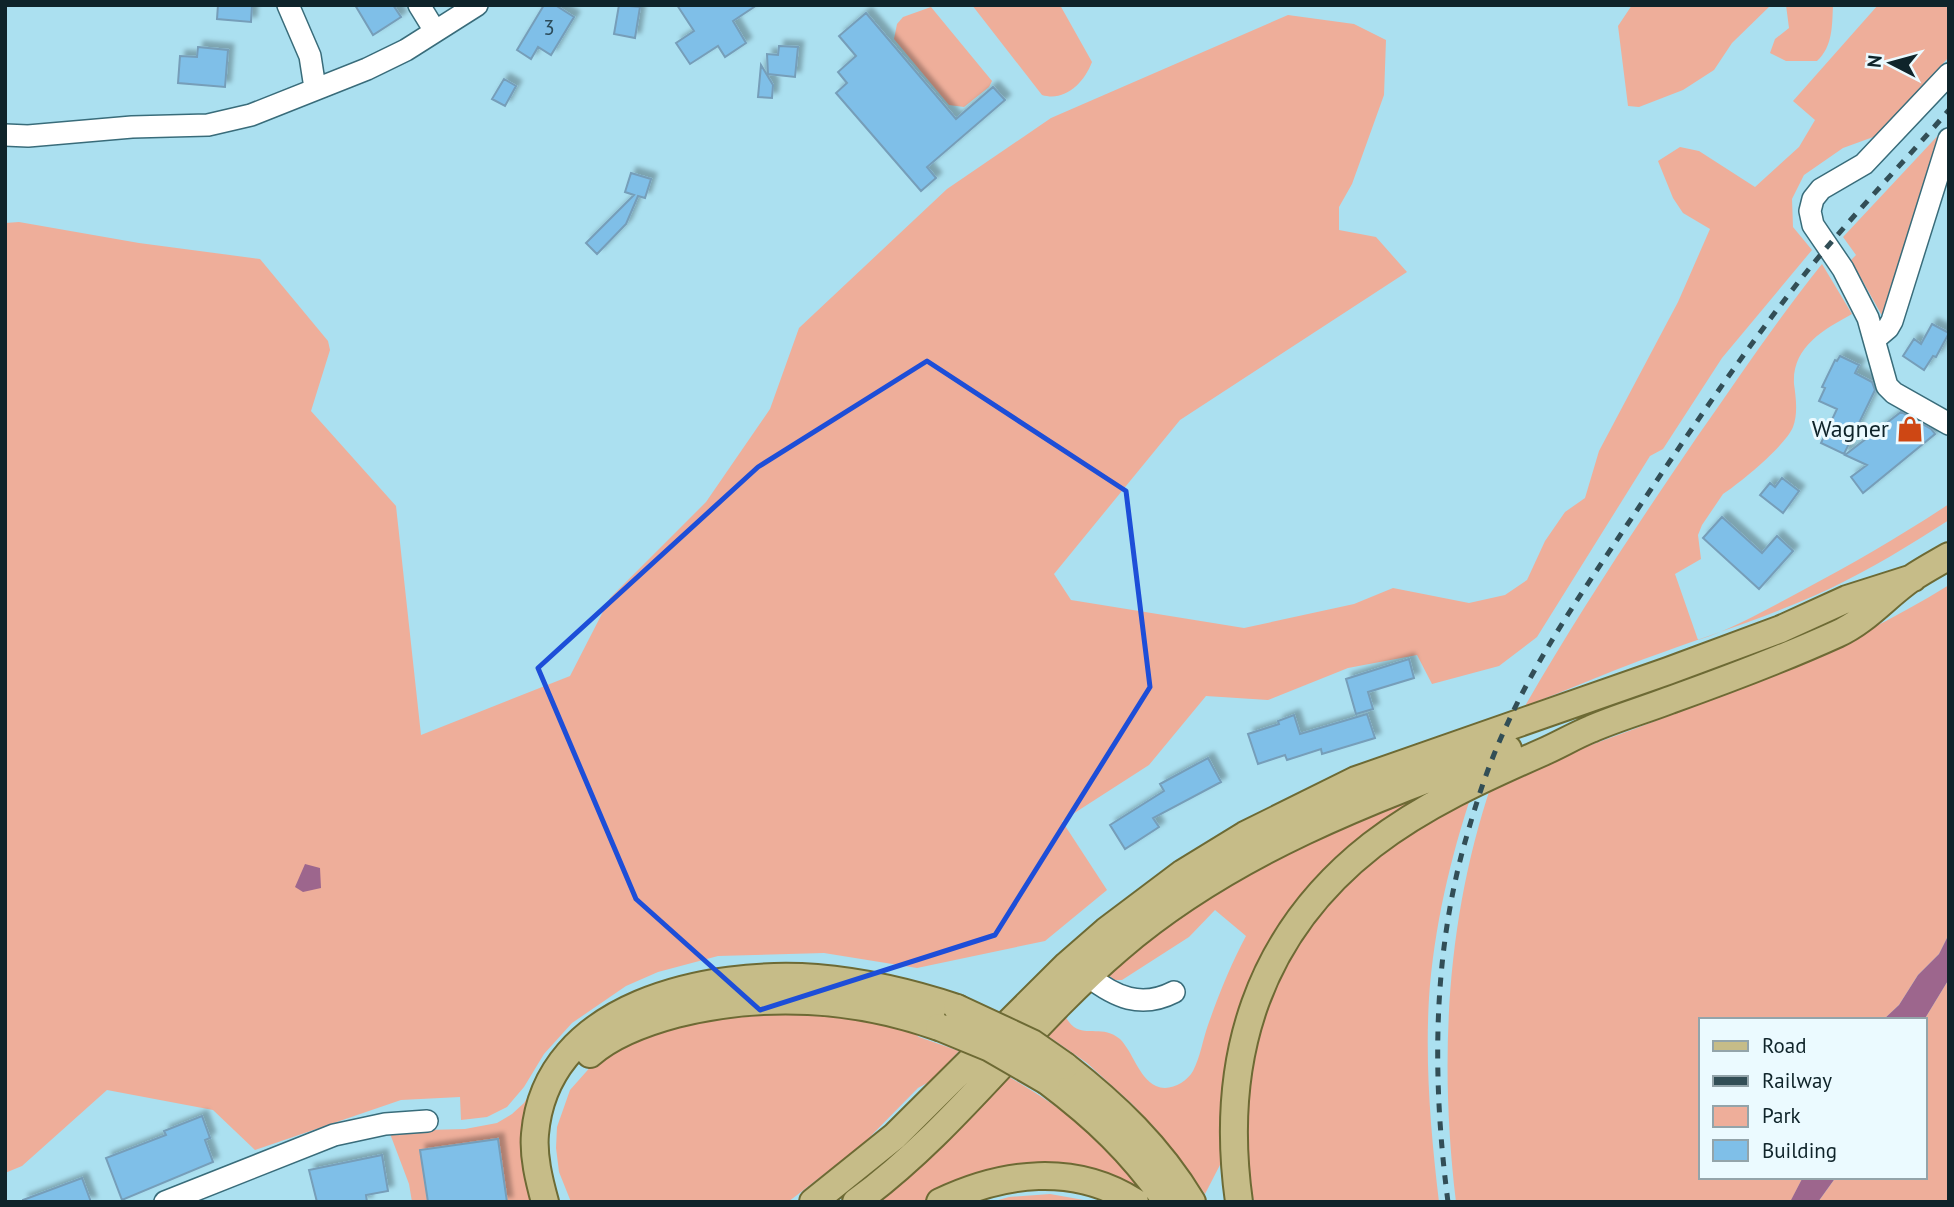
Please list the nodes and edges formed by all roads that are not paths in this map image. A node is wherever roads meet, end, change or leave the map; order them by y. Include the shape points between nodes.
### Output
1 (288, 5) edge
2 (419, 5) edge
3 (477, 5) edge
4 (435, 31) junction
5 (1949, 74) edge
6 (315, 88) junction
7 (5, 135) edge
8 (1949, 139) edge
9 (1875, 338) junction
10 (1949, 424) edge
11 (1949, 556) edge
12 (1913, 578) junction
13 (1591, 728) junction
14 (1088, 975) junction
15 (1174, 992) dead end
16 (948, 1018) junction
17 (1056, 1073) junction
18 (427, 1121) dead end
19 (165, 1202) edge
20 (545, 1202) edge
21 (564, 1202) edge
22 (813, 1202) edge
23 (856, 1202) edge
24 (940, 1202) edge
25 (1135, 1202) edge
26 (1167, 1202) edge
27 (1192, 1202) edge
28 (1239, 1202) edge

1 - 6 street via 310,55
2 - 4 street
3 - 4 street
4 - 6 street via 367,69
5 - 9 street via 1864,164 1821,189 1813,199 1813,225 1843,270
6 - 7 street via 271,109 208,125
8 - 9 street via 1892,321
9 - 10 street via 1887,386
11 - 12 main road
12 - 13 main road via 1857,625 1770,663
12 - 22 main road via 1847,599 1680,667 1356,780 1245,835 1183,873 1106,931 895,1136
13 - 14 main road via 1508,749 1286,839 1195,890
13 - 28 main road via 1494,772 1401,824 1346,867 1306,911 1264,980 1242,1047 1234,1128
14 - 15 street via 1122,997 1153,999
14 - 23 main road via 957,1113
16 - 17 main road, bridge via 1019,1037
16 - 20 main road via 925,998 817,978 721,982 618,1013 584,1038 551,1077 535,1136
16 - 21 main road via 867,1007 757,1001 698,1009 621,1034 587,1056 555,1102 549,1156
17 - 26 main road
17 - 27 main road via 1099,1092 1134,1125
18 - 19 street via 334,1135
24 - 25 main road via 993,1181 1048,1176 1100,1185

